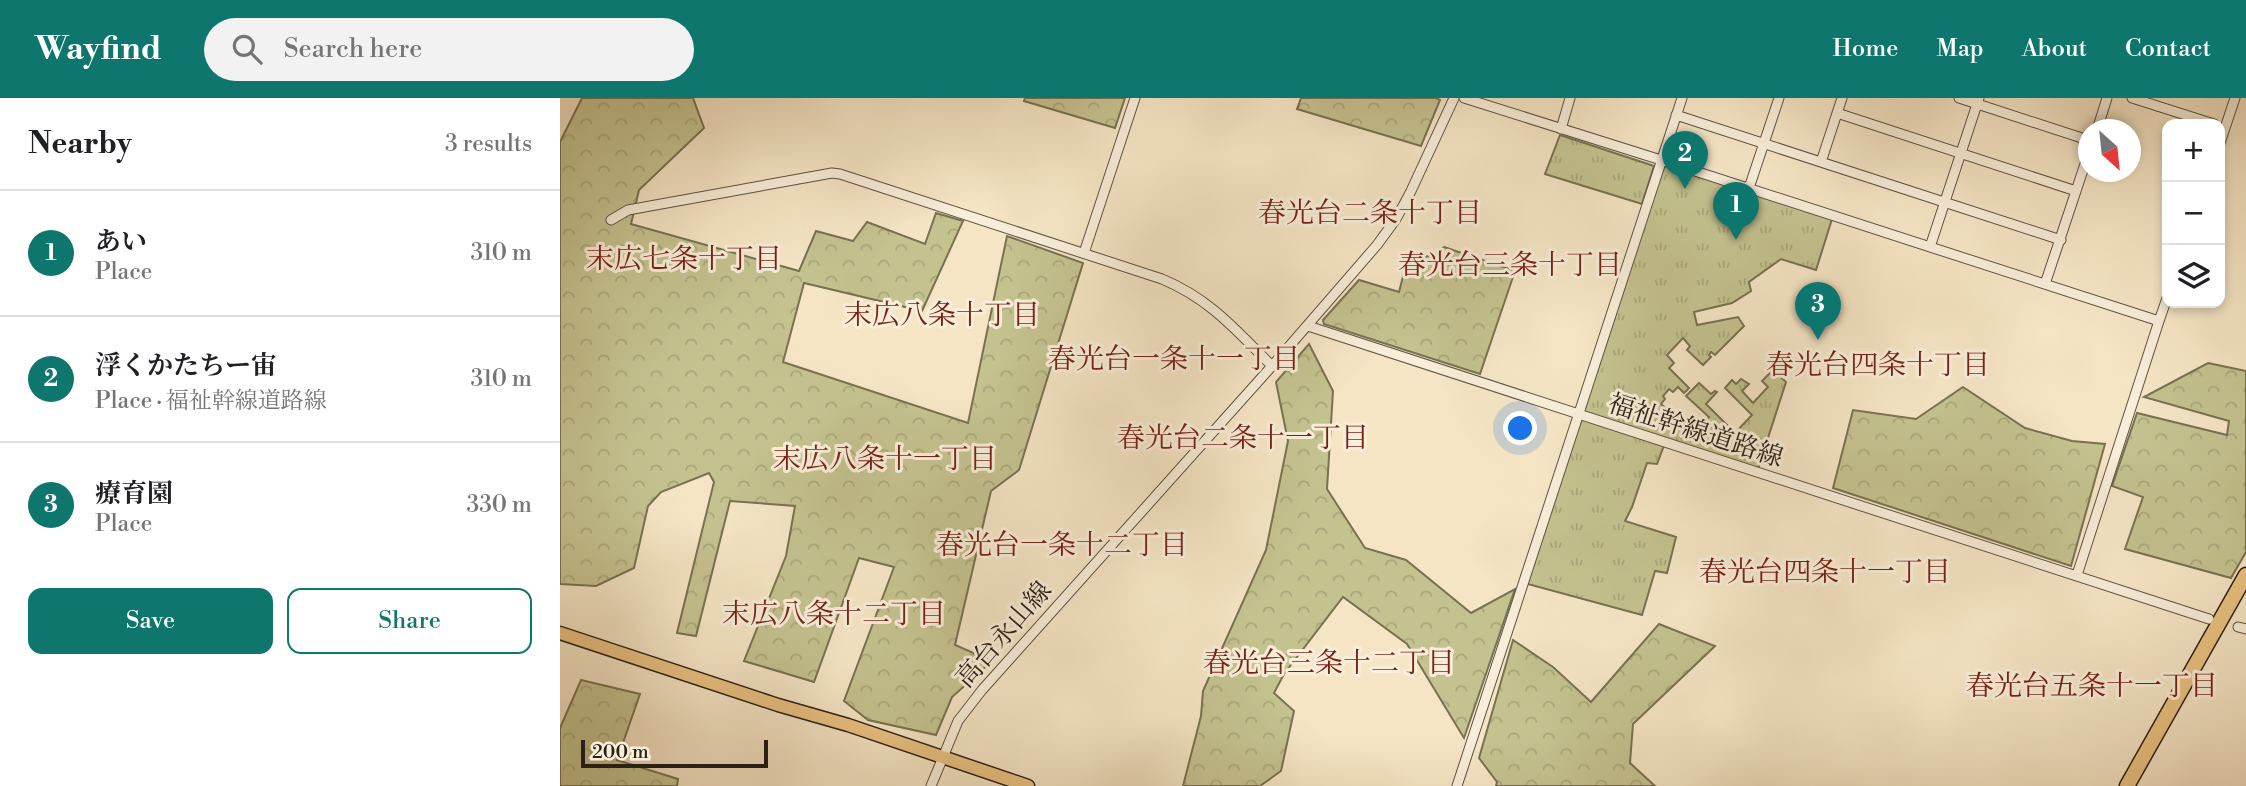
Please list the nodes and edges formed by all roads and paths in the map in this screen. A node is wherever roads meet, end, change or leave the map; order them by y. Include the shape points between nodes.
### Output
1 (1135, 98) edge
2 (1454, 98) edge
3 (1464, 98) edge
4 (1570, 98) edge
5 (1682, 98) edge
6 (1779, 98) edge
7 (1842, 98) edge
8 (1959, 98) edge
9 (2107, 98) edge
10 (2132, 98) edge
11 (2235, 98) edge
12 (1978, 101) edge
13 (1837, 113) junction
14 (1676, 115) junction
15 (2100, 119) edge
16 (2198, 119) edge
17 (2225, 120) edge
18 (1561, 129) junction
19 (2078, 136) edge
20 (1763, 143) junction
21 (1961, 153) junction
22 (1661, 160) junction
23 (1821, 162) junction
24 (2079, 182) edge
25 (1749, 188) junction
26 (2076, 191) junction
27 (1945, 202) junction
28 (611, 219) dead end
29 (2061, 240) junction
30 (1930, 247) junction
31 (1084, 253) junction
32 (2045, 285) junction
33 (2164, 308) edge
34 (2160, 321) junction
35 (1308, 326) junction
36 (1272, 366) junction
37 (1580, 414) junction
38 (2077, 575) junction
39 (2246, 575) edge
40 (2209, 619) dead end
41 (560, 634) edge
42 (941, 758) junction
43 (931, 786) edge
44 (1028, 786) edge
45 (1457, 786) edge
46 (2127, 786) edge

1 - 31 street
2 - 35 street, 高台永山線 via 1396,219
3 - 18 street
4 - 18 street
5 - 14 street, 福祉幹線道路線
6 - 20 street
7 - 13 street
8 - 12 street
9 - 15 street
10 - 16 street
11 - 17 street
12 - 19 street
12 - 21 street
13 - 21 street
13 - 23 street
14 - 20 street
14 - 22 street, 福祉幹線道路線
18 - 22 street
20 - 23 street
20 - 25 street
21 - 26 street
21 - 27 street
22 - 25 street
22 - 37 street, 福祉幹線道路線
23 - 27 street
24 - 26 street
25 - 30 street
26 - 29 street
27 - 29 street
27 - 30 street
28 - 31 street via 628,210 832,173
29 - 32 street
30 - 32 street
31 - 36 street via 1186,289 1212,306
32 - 34 street
33 - 34 street
34 - 38 street
35 - 36 street, 高台永山線
35 - 37 street
36 - 42 street, 高台永山線 via 982,690 958,721
37 - 38 street, 福祉幹線道路線
37 - 45 street
38 - 40 street, 福祉幹線道路線
39 - 46 highway
41 - 42 main road
42 - 43 street, 高台永山線
42 - 44 main road

